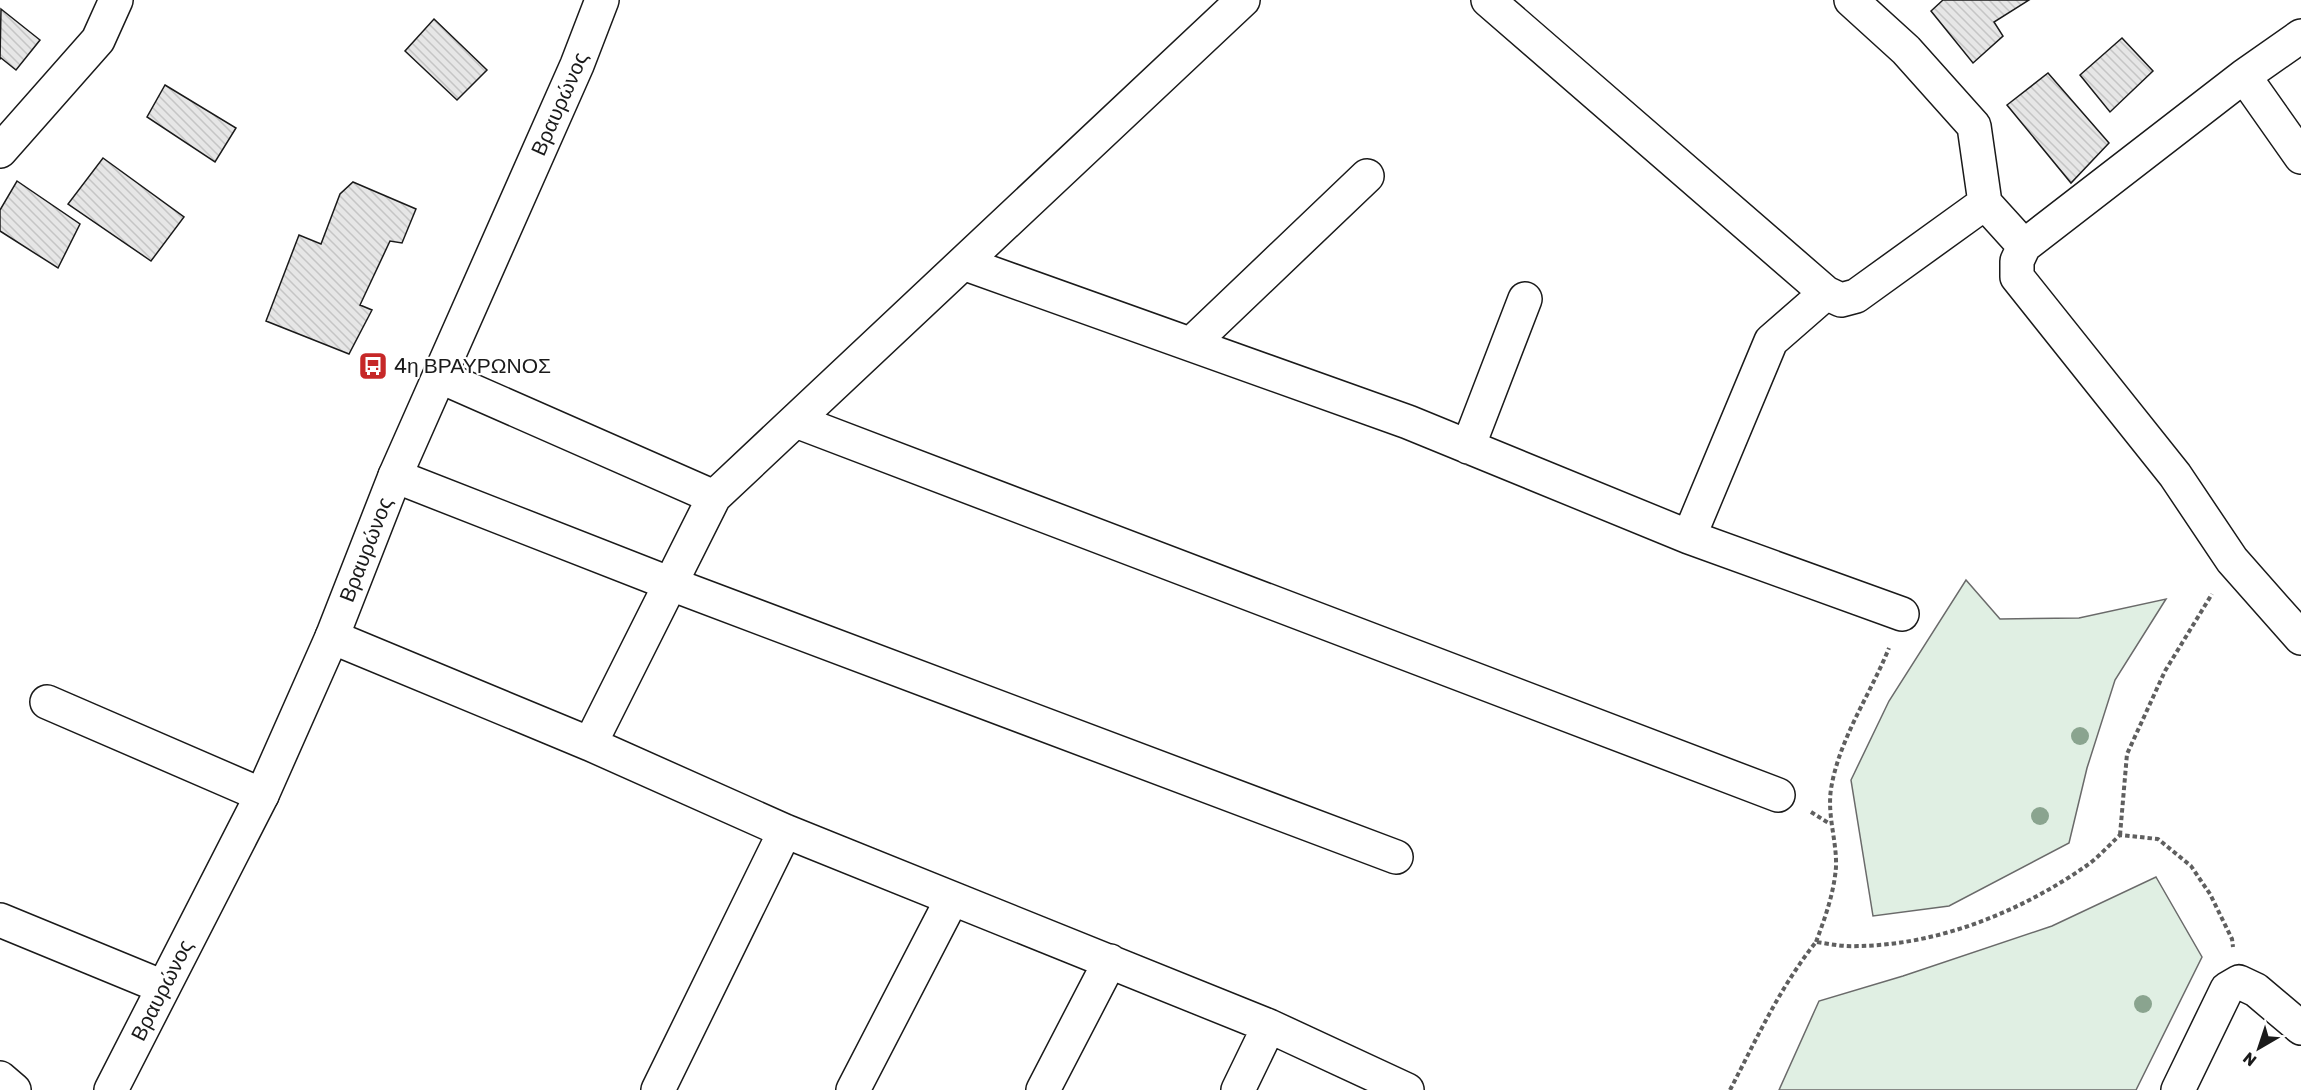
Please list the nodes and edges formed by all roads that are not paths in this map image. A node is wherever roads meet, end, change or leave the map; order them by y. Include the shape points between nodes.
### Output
1 (116, 0) edge
2 (602, 0) edge
3 (1243, 0) edge
4 (1488, 0) edge
5 (1851, 0) edge
6 (2301, 36) edge
7 (2244, 76) junction
8 (6, 132) edge
9 (2301, 157) edge
10 (1367, 176) dead end
11 (1985, 203) junction
12 (2024, 246) junction
13 (963, 263) junction
14 (1826, 292) junction
15 (1525, 299) dead end
16 (1191, 344) junction
17 (441, 377) junction
18 (796, 421) junction
19 (1468, 447) junction
20 (395, 476) junction
21 (714, 497) junction
22 (1689, 537) junction
23 (671, 584) junction
24 (1902, 614) road end
25 (332, 636) junction
26 (2301, 638) edge
27 (47, 702) dead end
28 (590, 744) junction
29 (262, 795) junction
30 (1778, 795) dead end
31 (785, 831) junction
32 (1396, 856) dead end
33 (952, 899) junction
34 (0, 920) edge
35 (1110, 961) junction
36 (163, 987) junction
37 (1269, 1026) junction
38 (2301, 1028) edge
39 (0, 1077) edge
40 (1389, 1086) edge
41 (14, 1090) edge
42 (111, 1090) edge
43 (658, 1090) edge
44 (853, 1090) edge
45 (1043, 1090) edge
46 (1238, 1090) edge
47 (2178, 1090) edge

1 - 8 street via 98,40
2 - 17 street, Βραυρώνος
3 - 13 street
4 - 14 street
5 - 11 street via 1906,50 1974,126
6 - 7 street
7 - 9 street
7 - 12 street
10 - 16 street
11 - 12 street
11 - 14 street via 1856,296 1841,300
12 - 26 street via 2017,261 2017,276 2175,475 2232,560
13 - 16 street
13 - 18 street
14 - 22 street via 1772,341
15 - 19 street
16 - 19 street
17 - 20 street, Βραυρώνος
17 - 21 street
18 - 21 street
18 - 30 street
19 - 22 street
20 - 23 street
20 - 25 street, Βραυρώνος
21 - 23 street
22 - 24 street
23 - 28 street
23 - 32 street
25 - 28 street
25 - 29 street, Βραυρώνος
27 - 29 street
28 - 31 street
29 - 36 street, Βραυρώνος
31 - 33 street
31 - 43 street
33 - 35 street
33 - 44 street
34 - 36 street
35 - 37 street
35 - 45 street
36 - 42 street, Βραυρώνος
37 - 40 street
37 - 46 street
38 - 47 street via 2256,990 2239,982 2227,989
39 - 41 street

